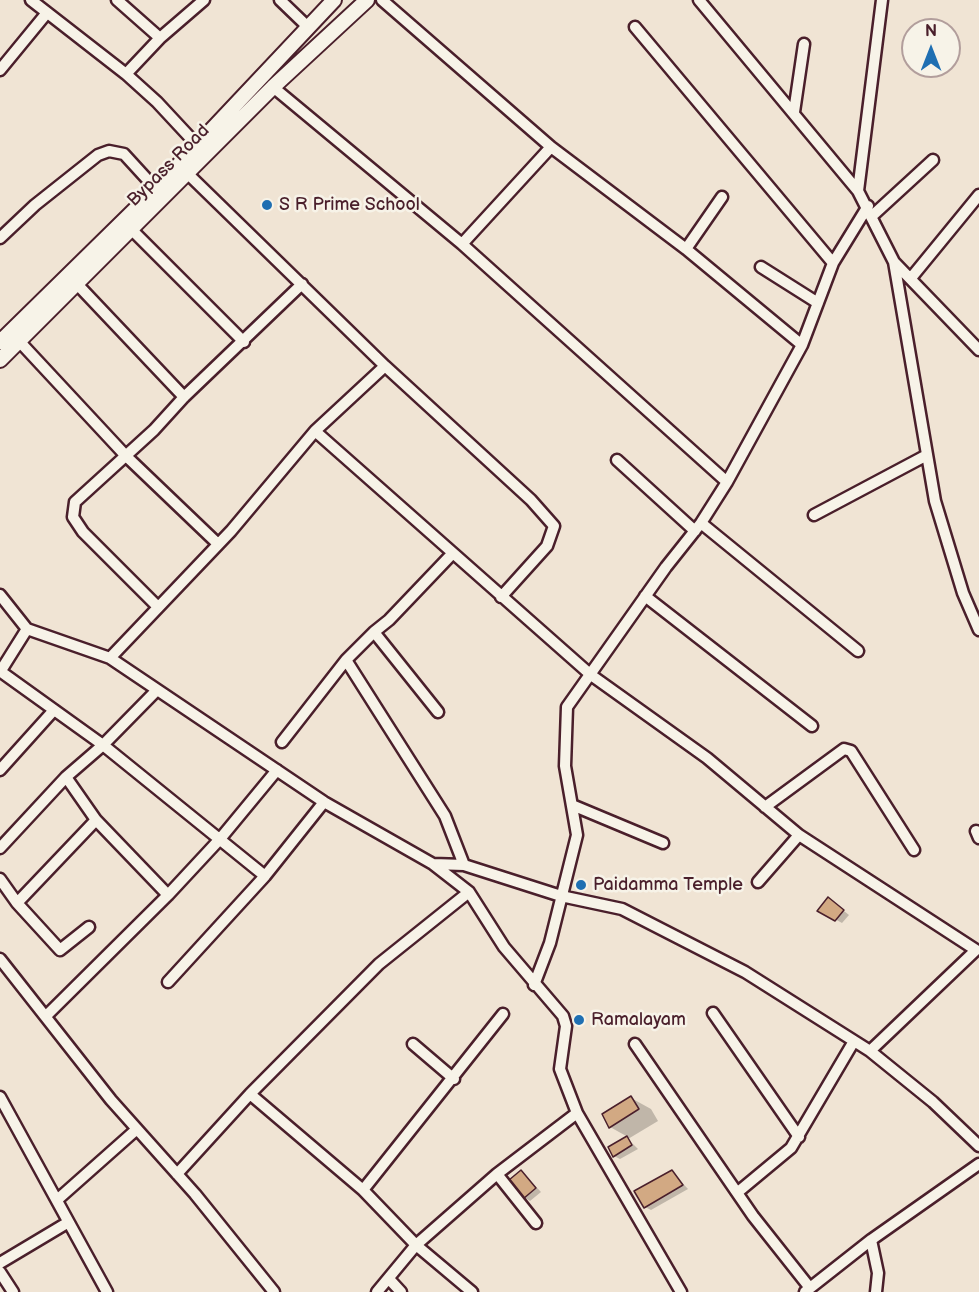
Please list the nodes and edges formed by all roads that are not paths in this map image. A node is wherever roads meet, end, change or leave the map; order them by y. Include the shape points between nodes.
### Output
1 (31, 0) edge
2 (117, 0) edge
3 (204, 0) edge
4 (280, 0) edge
5 (334, 0) edge
6 (367, 0) edge
7 (382, 0) edge
8 (699, 0) edge
9 (882, 0) edge
10 (46, 14) junction
11 (308, 27) junction
12 (635, 27) dead end
13 (160, 38) junction
14 (804, 44) dead end
15 (0, 70) edge
16 (126, 74) junction
17 (273, 87) junction
18 (794, 112) junction
19 (197, 145) junction
20 (551, 147) junction
21 (933, 160) dead end
22 (188, 174) junction
23 (156, 189) junction
24 (858, 191) junction
25 (979, 195) edge
26 (722, 198) dead end
27 (870, 211) junction
28 (131, 229) junction
29 (0, 238) edge
30 (462, 244) junction
31 (686, 249) junction
32 (894, 262) junction
33 (833, 263) junction
34 (761, 267) dead end
35 (911, 278) junction
36 (77, 284) junction
37 (302, 284) junction
38 (818, 303) junction
39 (19, 341) junction
40 (0, 342) edge
41 (244, 342) junction
42 (802, 345) junction
43 (979, 350) edge
44 (0, 360) edge
45 (385, 366) junction
46 (184, 397) junction
47 (315, 431) junction
48 (927, 455) junction
49 (126, 456) junction
50 (617, 460) dead end
51 (726, 482) junction
52 (814, 514) dead end
53 (698, 527) junction
54 (218, 544) junction
55 (452, 554) junction
56 (0, 595) edge
57 (645, 596) junction
58 (501, 597) junction
59 (158, 607) junction
60 (27, 628) junction
61 (979, 630) edge
62 (374, 632) junction
63 (858, 651) dead end
64 (110, 658) junction
65 (346, 660) junction
66 (0, 672) edge
67 (591, 675) junction
68 (156, 690) junction
69 (54, 710) junction
70 (438, 712) dead end
71 (812, 726) dead end
72 (282, 742) dead end
73 (103, 745) junction
74 (0, 770) edge
75 (277, 770) junction
76 (66, 777) junction
77 (324, 802) junction
78 (572, 805) junction
79 (765, 807) junction
80 (96, 820) junction
81 (799, 836) junction
82 (220, 840) junction
83 (663, 843) dead end
84 (0, 848) edge
85 (914, 850) dead end
86 (433, 864) junction
87 (464, 865) junction
88 (265, 876) junction
89 (0, 879) edge
90 (758, 882) dead end
91 (469, 892) junction
92 (168, 895) junction
93 (561, 896) junction
94 (17, 903) junction
95 (89, 927) dead end
96 (978, 949) edge
97 (0, 959) edge
98 (168, 982) dead end
99 (534, 985) junction
100 (713, 1013) dead end
101 (503, 1014) dead end
102 (46, 1016) junction
103 (854, 1041) junction
104 (413, 1044) dead end
105 (634, 1044) dead end
106 (870, 1051) junction
107 (454, 1079) junction
108 (250, 1094) junction
109 (0, 1097) edge
110 (577, 1113) junction
111 (137, 1129) junction
112 (799, 1137) junction
113 (979, 1146) edge
114 (979, 1164) edge
115 (177, 1174) junction
116 (497, 1174) junction
117 (363, 1190) junction
118 (738, 1192) junction
119 (57, 1200) junction
120 (67, 1223) junction
121 (536, 1223) dead end
122 (871, 1240) junction
123 (416, 1245) junction
124 (0, 1263) edge
125 (0, 1272) edge
126 (389, 1279) junction
127 (808, 1290) edge
128 (13, 1292) edge
129 (107, 1292) edge
130 (274, 1292) edge
131 (377, 1292) edge
132 (400, 1292) edge
133 (472, 1292) edge
134 (681, 1292) edge
135 (876, 1292) edge

1 - 10 street
2 - 13 street
3 - 13 street
4 - 11 street
5 - 11 main road, Bypass Road
6 - 17 main road, Bypass Road
7 - 20 street
8 - 18 street
9 - 24 street
10 - 15 street
10 - 16 street
11 - 19 main road, Bypass Road
12 - 33 street
13 - 16 street
14 - 18 street
16 - 19 street
17 - 22 main road, Bypass Road
17 - 30 street
18 - 24 street
19 - 23 main road, Bypass Road
20 - 30 street
20 - 31 street
21 - 27 street
22 - 28 main road, Bypass Road
22 - 37 street
23 - 29 street via 124,154 109,151 98,155 35,205
23 - 40 main road, Bypass Road
24 - 27 street
25 - 35 street
26 - 31 street
27 - 32 street
27 - 33 street
28 - 36 main road, Bypass Road
28 - 41 street
30 - 51 street
31 - 42 street
32 - 35 street
32 - 48 street
33 - 38 street
34 - 38 street
35 - 43 street
36 - 39 main road, Bypass Road
36 - 46 street
37 - 41 street
37 - 45 street
38 - 42 street
39 - 44 main road, Bypass Road
39 - 49 street
41 - 46 street
42 - 51 street
45 - 47 street
45 - 58 street via 531,500 554,526 547,546
46 - 49 street
47 - 54 street
47 - 55 street
48 - 52 street
48 - 61 street via 935,501 963,593
49 - 54 street
49 - 59 street via 75,502 73,517 100,551
50 - 53 street
51 - 53 street
53 - 57 street
53 - 63 street
54 - 59 street
55 - 58 street
55 - 62 street
56 - 60 street
57 - 67 street
57 - 71 street
58 - 67 street
59 - 64 street
60 - 64 street
60 - 66 street
62 - 65 street
62 - 70 street
64 - 68 street
65 - 72 street
65 - 87 street via 445,816
66 - 69 street
67 - 78 street via 567,707 565,766
67 - 79 street via 707,758
68 - 73 street
68 - 75 street
69 - 73 street
69 - 74 street
73 - 76 street
73 - 82 street
75 - 77 street
75 - 82 street
76 - 80 street
76 - 84 street
77 - 86 street
77 - 88 street
78 - 83 street
78 - 93 street via 577,835
79 - 81 street
79 - 85 street via 844,748 851,751
80 - 92 street
80 - 94 street
81 - 90 street
81 - 96 street
82 - 88 street
82 - 92 street
86 - 87 street
86 - 91 street
87 - 93 street
88 - 98 street
89 - 94 street
91 - 99 street
91 - 108 street via 379,964
92 - 102 street
93 - 99 street via 550,943
93 - 103 street via 622,909 745,972
94 - 95 street via 60,950
96 - 106 street
97 - 102 street
99 - 110 street via 565,1021 560,1069
100 - 112 street
101 - 107 street
102 - 111 street
103 - 106 street
103 - 112 street
104 - 107 street
105 - 118 street
106 - 113 street
107 - 117 street
108 - 115 street
108 - 117 street
109 - 119 street
110 - 116 street
110 - 134 street
111 - 115 street
111 - 119 street
112 - 118 street
114 - 122 street
115 - 130 street
116 - 121 street
116 - 123 street
117 - 123 street
118 - 127 street
119 - 120 street
120 - 124 street
120 - 129 street
122 - 127 street
122 - 135 street via 878,1273
123 - 126 street
123 - 133 street
125 - 128 street
126 - 131 street
126 - 132 street

